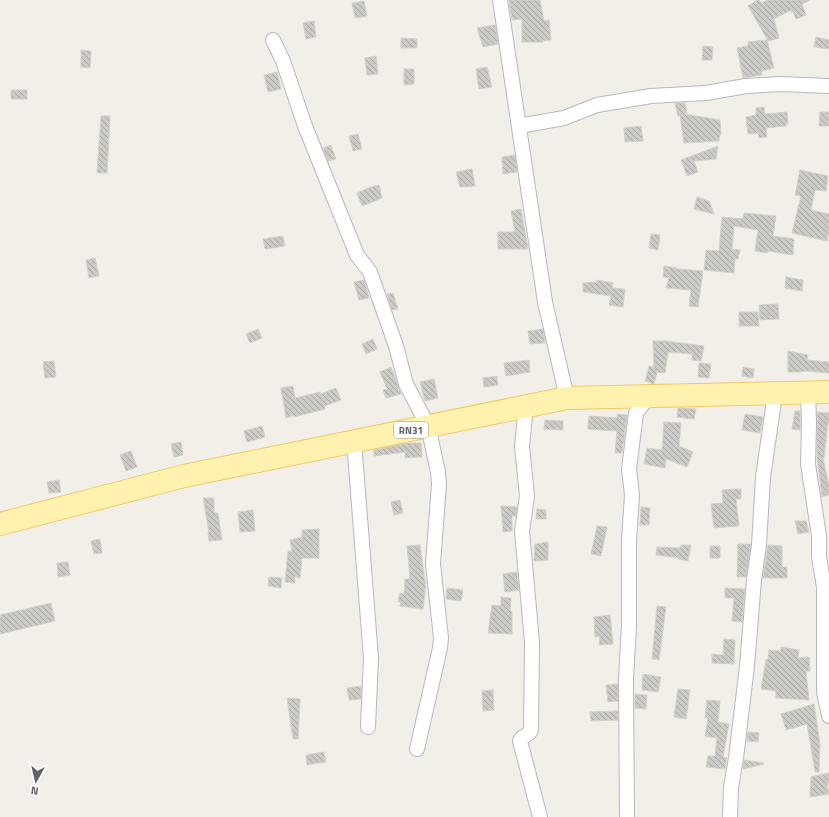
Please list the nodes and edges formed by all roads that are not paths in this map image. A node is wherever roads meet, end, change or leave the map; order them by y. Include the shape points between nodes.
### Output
1 (500, 0) edge
2 (273, 40) dead end
3 (829, 86) edge
4 (519, 126) junction
5 (819, 392) edge
6 (774, 394) junction
7 (652, 396) junction
8 (567, 398) junction
9 (526, 406) junction
10 (428, 426) junction
11 (354, 441) junction
12 (0, 524) edge
13 (829, 716) edge
14 (368, 727) dead end
15 (418, 749) dead end
16 (540, 817) edge
17 (627, 817) edge
18 (730, 817) edge

1 - 4 street
2 - 10 street via 357,255 370,272 396,346 406,384
3 - 4 street via 780,84 746,86 706,93 651,96 597,105 564,118
4 - 8 street via 545,302
5 - 6 main road, RN31
5 - 13 street via 809,423 808,464 824,587 824,692
6 - 7 main road, RN31
6 - 18 street via 763,477 748,666 731,786
7 - 8 main road, RN31
7 - 17 street via 637,412 629,469 632,495 626,679
8 - 9 main road, RN31
9 - 10 main road, RN31
9 - 16 street via 522,446 527,496 522,531 532,642 531,730 520,741
10 - 11 main road, RN31
10 - 15 street via 439,484 432,564 441,638
11 - 12 main road, RN31 via 184,476
11 - 14 street via 371,658

